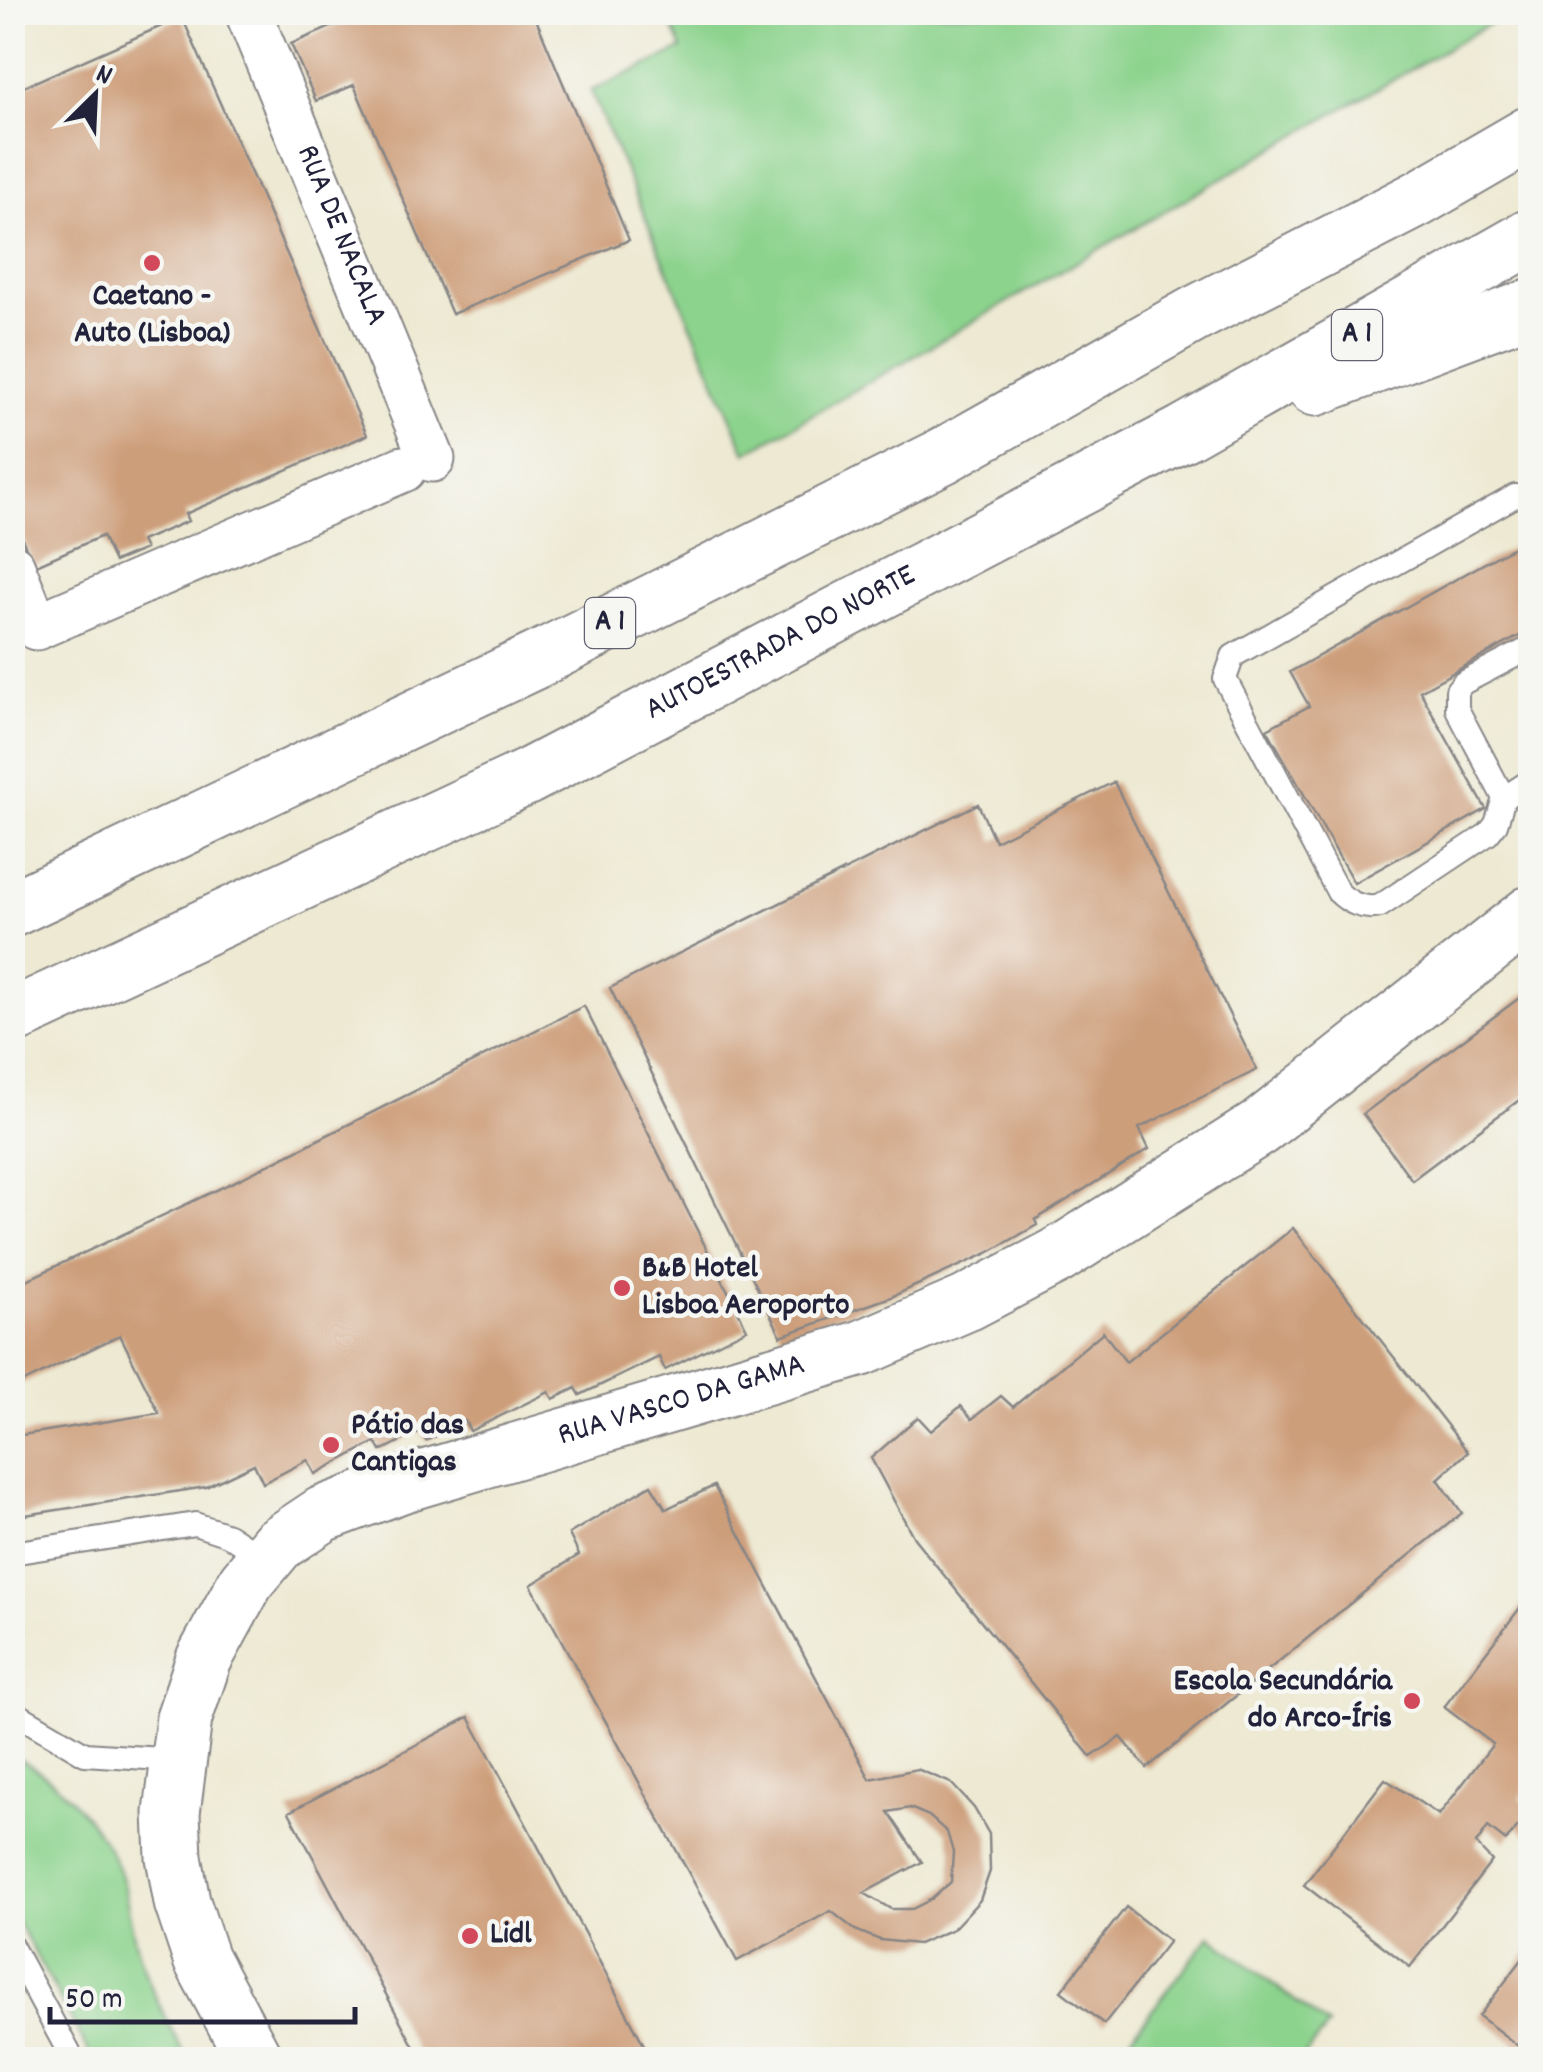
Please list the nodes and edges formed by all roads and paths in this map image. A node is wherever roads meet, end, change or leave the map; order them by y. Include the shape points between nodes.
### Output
1 (248, 12) edge
2 (1530, 134) edge
3 (1530, 237) edge
4 (1530, 306) edge
5 (1184, 433) junction
6 (1530, 497) edge
7 (12, 567) edge
8 (1530, 648) edge
9 (1530, 781) edge
10 (1504, 798) junction
11 (12, 909) edge
12 (1530, 914) edge
13 (12, 1018) edge
14 (12, 1552) edge
15 (263, 1558) junction
16 (12, 1711) edge
17 (177, 1760) junction
18 (12, 1948) edge
19 (73, 2060) edge
20 (255, 2060) edge

1 - 7 street, RUA DE NACALA via 418,464 36,627
2 - 11 main road, A 1 via 942,457 537,660
3 - 5 main road, AUTOESTRADA DO NORTE / A 1
4 - 5 main road
5 - 13 main road, AUTOESTRADA DO NORTE / A 1 via 527,777
6 - 10 lane via 1515,496 1232,656 1225,680 1348,902 1380,906 1488,834
8 - 10 lane via 1458,690 1457,710
9 - 10 lane
12 - 15 main road, RUA VASCO DA GAMA via 1259,1128 1057,1256 967,1303 862,1348 323,1514
14 - 15 lane via 195,1524
15 - 17 main road, RUA VASCO DA GAMA via 204,1658
16 - 17 lane via 85,1754
17 - 20 main road, RUA VASCO DA GAMA via 173,1828 182,1902 201,1959
18 - 19 lane

